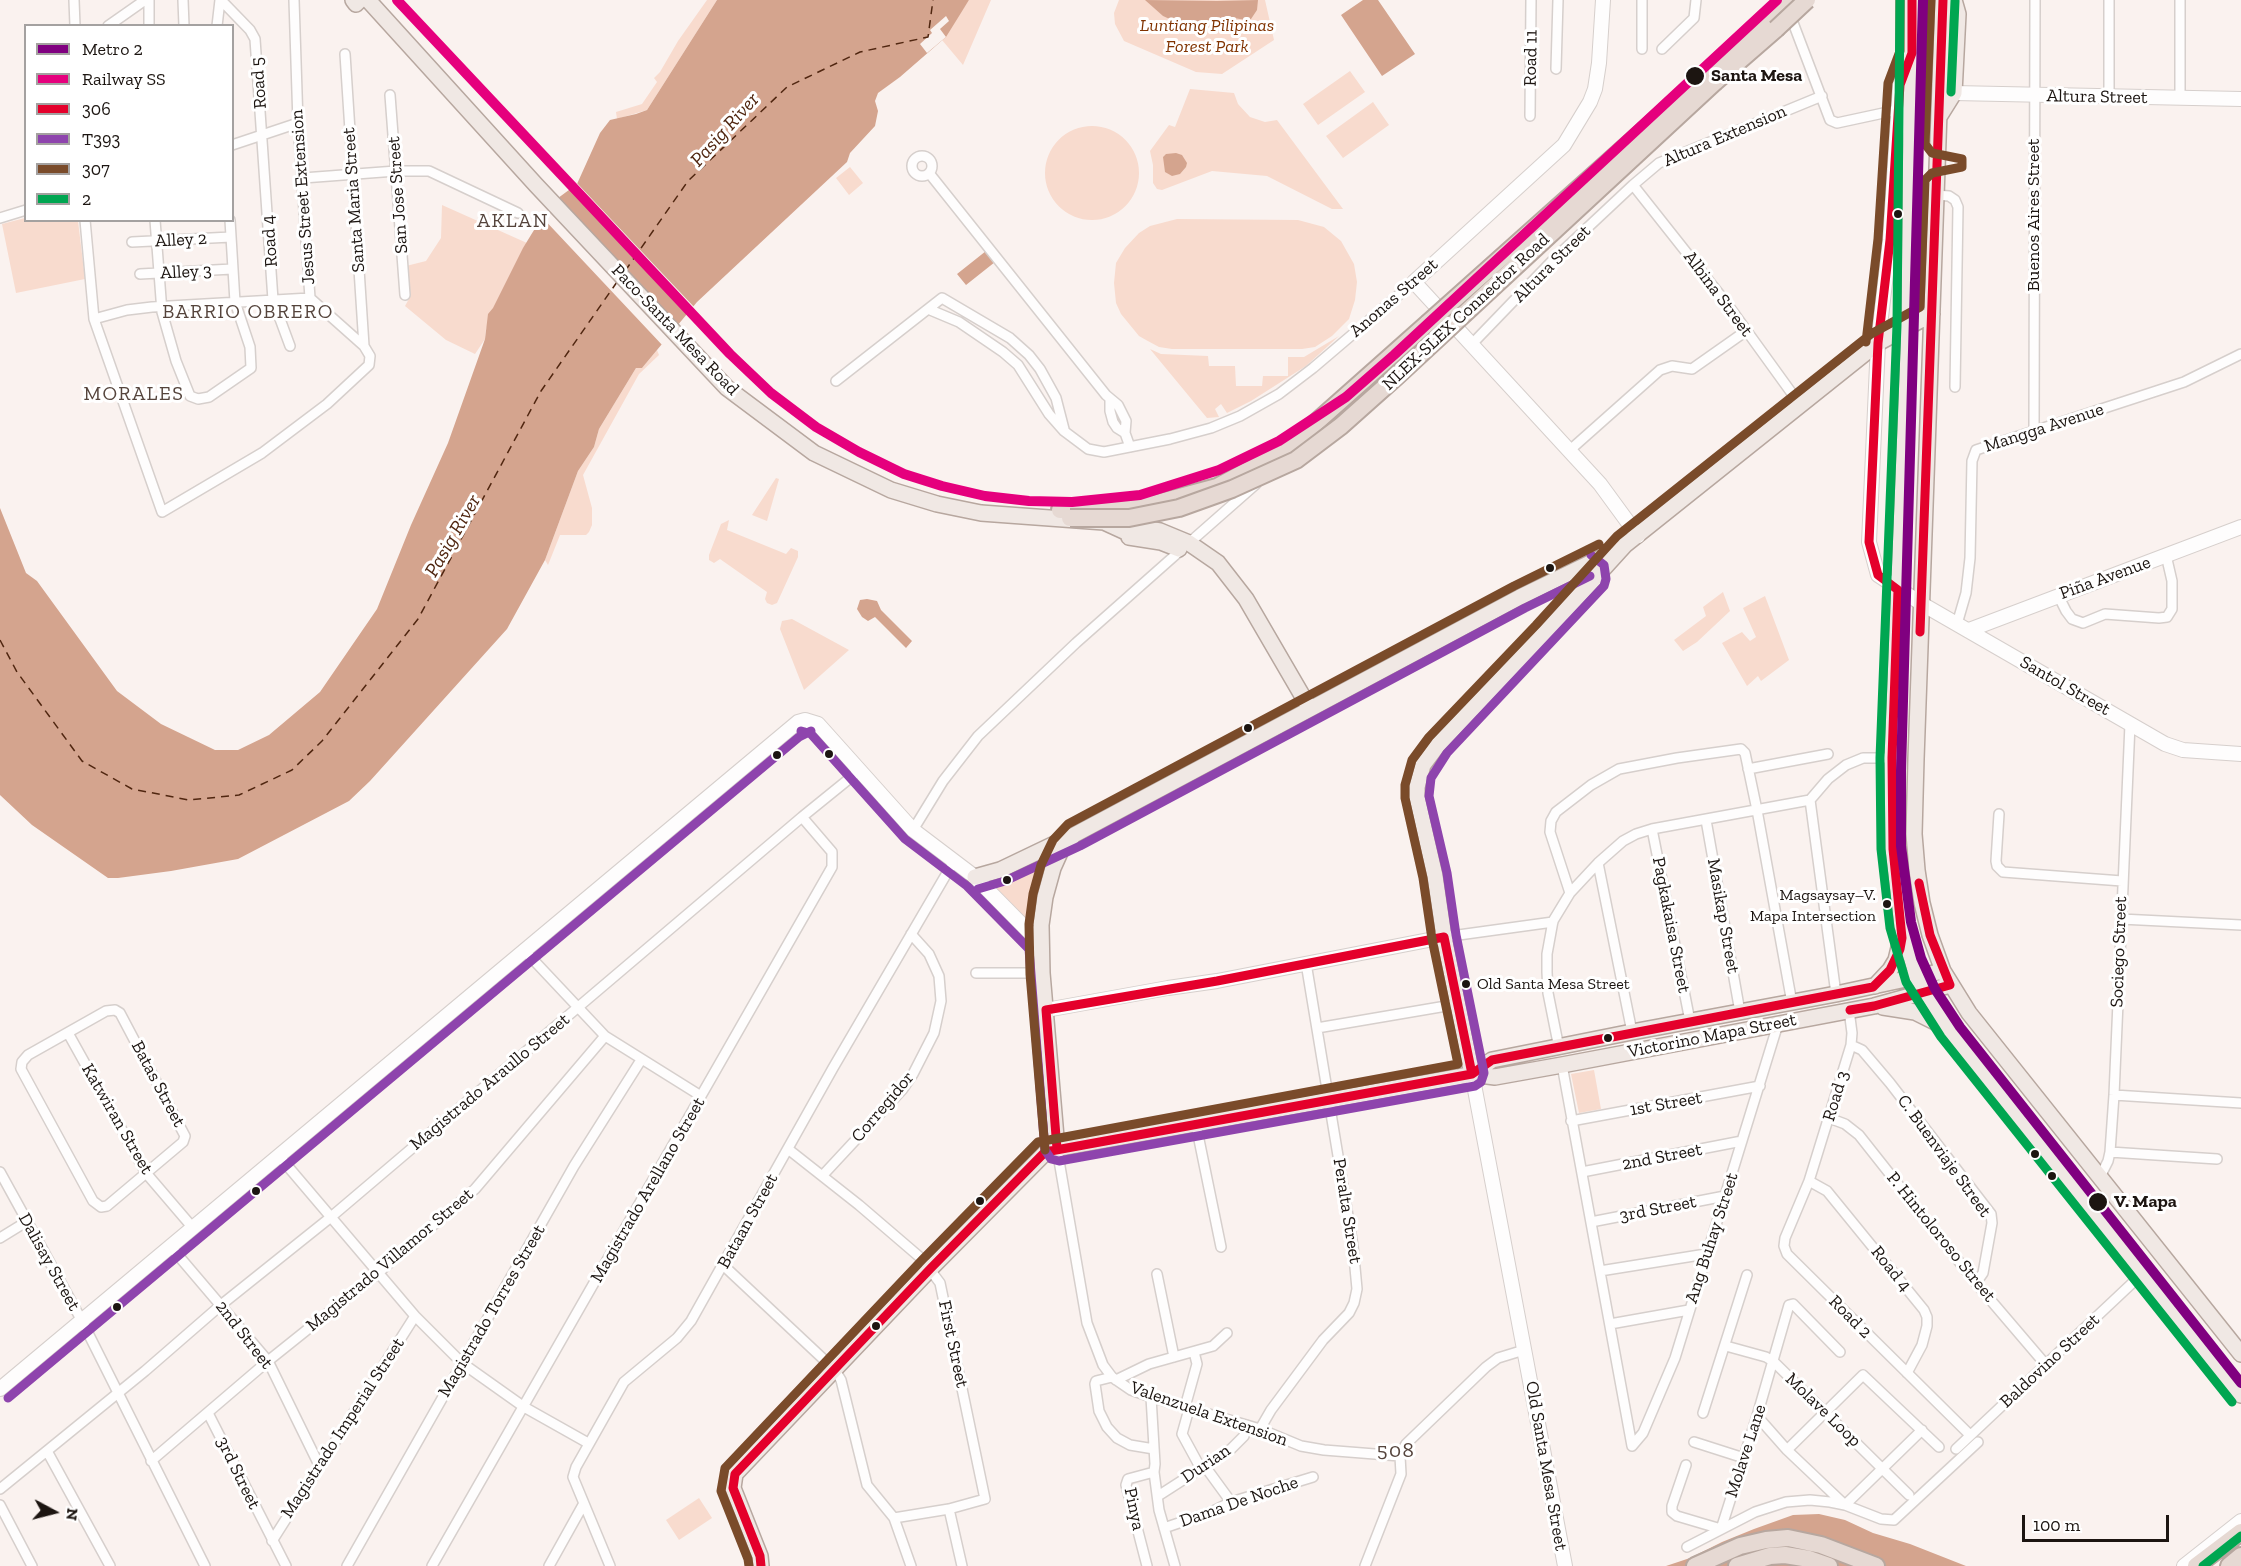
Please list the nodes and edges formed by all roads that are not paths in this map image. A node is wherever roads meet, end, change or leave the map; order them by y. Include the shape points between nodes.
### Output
1 (74, 0) edge
2 (147, 0) edge
3 (183, 0) edge
4 (220, 0) edge
5 (294, 0) edge
6 (1531, 0) edge
7 (1558, 0) edge
8 (1603, 0) edge
9 (1642, 0) edge
10 (1696, 0) edge
11 (1807, 0) edge
12 (1912, 0) edge
13 (1943, 0) edge
14 (1954, 0) edge
15 (2035, 0) edge
16 (2109, 0) edge
17 (2180, 0) edge
18 (359, 1) edge
19 (1784, 15) edge
20 (75, 24) edge
21 (112, 24) edge
22 (149, 24) edge
23 (184, 24) edge
24 (217, 24) edge
25 (1642, 49) dead end
26 (1662, 49) dead end
27 (345, 54) dead end
28 (1556, 69) dead end
29 (1954, 93) junction
30 (390, 95) dead end
31 (2035, 95) junction
32 (1822, 96) junction
33 (2109, 97) junction
34 (2180, 98) junction
35 (2241, 99) edge
36 (1905, 109) junction
37 (1530, 116) dead end
38 (1937, 120) junction
39 (298, 123) junction
40 (262, 133) junction
41 (234, 144) edge
42 (396, 171) junction
43 (929, 173) dead end
44 (353, 174) junction
45 (303, 178) junction
46 (1633, 185) junction
47 (1936, 195) junction
48 (24, 211) edge
49 (518, 213) dead end
50 (0, 218) edge
51 (85, 222) edge
52 (155, 222) edge
53 (230, 222) edge
54 (231, 237) junction
55 (156, 241) junction
56 (132, 242) dead end
57 (232, 269) junction
58 (140, 274) dead end
59 (158, 274) junction
60 (1414, 282) junction
61 (405, 295) dead end
62 (310, 298) junction
63 (273, 300) junction
64 (235, 302) junction
65 (161, 306) junction
66 (928, 309) junction
67 (1932, 314) junction
68 (94, 319) junction
69 (1910, 325) junction
70 (1746, 331) junction
71 (1878, 343) junction
72 (1472, 345) junction
73 (290, 346) dead end
74 (364, 346) junction
75 (2241, 354) edge
76 (836, 381) dead end
77 (1955, 387) dead end
78 (1801, 406) junction
79 (2034, 430) junction
80 (1064, 431) junction
81 (1309, 436) dead end
82 (1130, 447) junction
83 (1570, 450) junction
84 (2241, 527) edge
85 (1105, 528) junction
86 (1638, 536) junction
87 (1625, 545) junction
88 (1185, 547) junction
89 (2166, 555) junction
90 (1585, 565) junction
91 (1594, 579) junction
92 (1898, 590) junction
93 (2058, 595) junction
94 (1922, 604) junction
95 (1963, 627) junction
96 (1306, 711) junction
97 (2130, 724) junction
98 (1828, 754) dead end
99 (2241, 754) edge
100 (1892, 758) junction
101 (1748, 769) junction
102 (860, 770) junction
103 (1810, 800) junction
104 (1756, 810) junction
105 (1999, 813) dead end
106 (802, 817) junction
107 (1706, 820) junction
108 (1652, 829) junction
109 (913, 830) junction
110 (1074, 835) junction
111 (954, 861) junction
112 (1598, 863) junction
113 (975, 877) junction
114 (2122, 881) junction
115 (1570, 893) junction
116 (2121, 919) junction
117 (1553, 922) junction
118 (2241, 925) edge
119 (1902, 926) junction
120 (911, 934) junction
121 (1444, 937) junction
122 (1041, 944) junction
123 (525, 951) junction
124 (1306, 963) junction
125 (1943, 971) junction
126 (976, 973) dead end
127 (1042, 973) junction
128 (1917, 977) junction
129 (1950, 985) junction
130 (1873, 987) junction
131 (1925, 993) junction
132 (1836, 994) junction
133 (1792, 1003) junction
134 (1458, 1004) junction
135 (1874, 1006) junction
136 (577, 1008) junction
137 (1046, 1010) junction
138 (1849, 1010) junction
139 (1740, 1012) junction
140 (1690, 1021) junction
141 (1778, 1023) junction
142 (1317, 1028) junction
143 (1950, 1030) junction
144 (1632, 1032) junction
145 (68, 1033) junction
146 (605, 1036) junction
147 (1851, 1046) junction
148 (1559, 1048) junction
149 (641, 1060) junction
150 (1562, 1065) junction
151 (1472, 1074) junction
152 (1760, 1086) junction
153 (2114, 1095) junction
154 (701, 1096) junction
155 (1329, 1099) junction
156 (2241, 1103) edge
157 (1829, 1118) junction
158 (1572, 1121) junction
159 (1196, 1125) junction
160 (1742, 1141) junction
161 (788, 1149) junction
162 (1057, 1149) junction
163 (2110, 1152) junction
164 (279, 1156) junction
165 (2217, 1159) dead end
166 (0, 1172) edge
167 (1582, 1172) junction
168 (146, 1173) junction
169 (823, 1175) junction
170 (2100, 1177) junction
171 (1809, 1180) junction
172 (1725, 1196) junction
173 (331, 1217) junction
174 (1591, 1221) junction
175 (27, 1222) junction
176 (193, 1228) junction
177 (0, 1238) edge
178 (1221, 1246) dead end
179 (171, 1247) junction
180 (1706, 1254) junction
181 (723, 1265) junction
182 (931, 1268) junction
183 (1600, 1271) junction
184 (2144, 1272) junction
185 (378, 1273) junction
186 (1157, 1274) dead end
187 (1748, 1275) dead end
188 (1976, 1283) junction
189 (220, 1305) junction
190 (1689, 1310) junction
191 (416, 1316) junction
192 (82, 1321) junction
193 (1610, 1324) junction
194 (1227, 1333) dead end
195 (1726, 1346) junction
196 (1524, 1350) junction
197 (1194, 1352) junction
198 (1840, 1352) dead end
199 (2241, 1354) edge
200 (1174, 1357) junction
201 (268, 1361) junction
202 (1773, 1362) junction
203 (462, 1363) junction
204 (2046, 1365) junction
205 (835, 1370) junction
206 (1907, 1373) junction
207 (1114, 1378) junction
208 (0, 1389) edge
209 (118, 1393) junction
210 (2241, 1395) edge
211 (1150, 1397) junction
212 (524, 1407) junction
213 (1187, 1408) junction
214 (208, 1413) junction
215 (1703, 1413) dead end
216 (1826, 1413) junction
217 (1757, 1416) junction
218 (1247, 1425) junction
219 (1260, 1429) junction
220 (1922, 1430) junction
221 (1970, 1435) junction
222 (1695, 1442) dead end
223 (1978, 1442) dead end
224 (588, 1443) junction
225 (1940, 1447) dead end
226 (1154, 1449) junction
227 (1956, 1449) dead end
228 (1787, 1450) junction
229 (47, 1451) junction
230 (1400, 1456) junction
231 (1744, 1458) junction
232 (151, 1461) junction
233 (319, 1464) junction
234 (1686, 1465) dead end
235 (1202, 1466) junction
236 (1883, 1468) junction
237 (1154, 1472) junction
238 (1313, 1476) dead end
239 (0, 1489) edge
240 (1909, 1495) dead end
241 (1158, 1496) junction
242 (1231, 1502) junction
243 (0, 1504) edge
244 (584, 1505) junction
245 (1845, 1505) junction
246 (949, 1509) junction
247 (894, 1518) junction
248 (2241, 1521) edge
249 (1164, 1528) junction
250 (1721, 1529) junction
251 (2241, 1532) edge
252 (272, 1541) junction
253 (1687, 1547) dead end
254 (2241, 1557) edge
255 (762, 1565) edge
256 (32, 1566) edge
257 (110, 1566) edge
258 (205, 1566) edge
259 (286, 1566) edge
260 (347, 1566) edge
261 (432, 1566) edge
262 (549, 1566) edge
263 (610, 1566) edge
264 (911, 1566) edge
265 (962, 1566) edge
266 (1147, 1566) edge
267 (1175, 1566) edge
268 (1365, 1566) edge
269 (1564, 1566) edge
270 (1695, 1566) edge
271 (1737, 1566) edge
272 (1829, 1566) edge
273 (1876, 1566) edge
274 (2184, 1566) edge
275 (2196, 1566) edge
276 (2229, 1566) edge

1 - 20 street
2 - 21 street
2 - 22 street
3 - 23 street
4 - 24 street
4 - 40 street, Road 5 via 254,34
5 - 39 street, Jesus Street Extension
6 - 37 street, Road 11
7 - 28 street
8 - 60 street, Anonas Street via 1595,89 1564,145
9 - 25 street
10 - 26 street via 1694,18
11 - 19 highway, NLEX-SLEX Connector Road, bridge
12 - 36 main road via 1912,53
13 - 38 main road
14 - 29 main road via 1958,14
15 - 31 street, Buenos Aires Street
16 - 33 street
17 - 34 street
18 - 85 main road, Paco-Santa Mesa Road via 727,388 814,453 891,490 937,504
19 - 19 highway, NLEX-SLEX Connector Road, bridge via 1706,75 1285,450 1218,487 1157,503 1065,514 1130,518 1179,508 1296,460 1381,391
19 - 32 street via 1792,20
27 - 44 street, Santa Maria Street
29 - 31 street, Altura Street
29 - 38 main road
30 - 42 street, San Jose Street
31 - 33 street, Altura Street
31 - 79 street, Buenos Aires Street
32 - 36 street via 1833,122
32 - 46 street, Altura Extension via 1659,163
33 - 34 street, Altura Street
34 - 35 street, Altura Street
36 - 69 main road
36 - 71 street, Santol Street
38 - 47 main road
39 - 40 street
39 - 45 street, Jesus Street Extension
40 - 41 street
40 - 63 street, Road 4
42 - 44 street
42 - 49 street via 429,171
42 - 61 street, San Jose Street
43 - 82 street via 1110,400 1119,405
44 - 45 street
44 - 74 street, Santa Maria Street
45 - 62 street, Jesus Street Extension
46 - 70 street, Albina Street
46 - 72 street, Altura Street via 1553,260
47 - 67 main road
47 - 77 street via 1950,196 1958,207
48 - 50 street
51 - 68 street
52 - 55 street
53 - 54 street
54 - 55 street, Alley 2
54 - 57 street
55 - 56 street, Alley 2
55 - 59 street
57 - 59 street, Alley 3
57 - 64 street
58 - 59 street, Alley 3
59 - 65 street
60 - 72 street
60 - 82 street, Anonas Street via 1279,394 1240,416 1191,434
62 - 63 street
62 - 74 street, Jesus Street Extension
63 - 64 street
63 - 73 street, Road 4
64 - 65 street
64 - 65 street via 250,347 251,368 209,397 198,399 190,396 176,361
65 - 68 street
66 - 76 street
66 - 80 street, Anonas Street via 959,322 1018,365 1048,414
66 - 80 street via 942,298 1010,338 1029,355 1056,398
67 - 69 main road, Old Santa Mesa Street
67 - 94 main road
68 - 74 street via 162,512 262,453 327,404 369,365 370,356
69 - 71 main road, Old Santa Mesa Street
69 - 92 main road
70 - 78 street, Albina Street
70 - 83 street via 1692,369 1672,366 1660,370
71 - 78 main road, Old Santa Mesa Street
71 - 92 street, Santol Street via 1869,542 1878,575
72 - 83 street
75 - 79 street, Mangga Avenue via 2184,382
78 - 86 main road, Old Santa Mesa Street
79 - 95 street, Mangga Avenue via 1974,453
80 - 82 street, Anonas Street via 1095,451
81 - 88 street
83 - 86 street
84 - 89 street, Piña Avenue
85 - 88 main road, Paco-Santa Mesa Road
85 - 88 main road, Paco-Santa Mesa Road via 1160,531
86 - 87 main road, Old Santa Mesa Street
87 - 90 main road
87 - 91 main road, Old Santa Mesa Street
88 - 96 main road, Paco-Santa Mesa Road via 1218,563 1236,584
88 - 109 street via 978,736 943,781
89 - 93 street, Piña Avenue
89 - 93 street via 2172,581 2172,609 2167,617 2105,614 2083,623 2072,619
90 - 91 main road via 1593,570
90 - 96 main road
91 - 121 main road, Old Santa Mesa Street via 1423,765 1417,797
92 - 94 street, Santol Street
92 - 100 main road
93 - 95 street, Piña Avenue
94 - 95 street, Santol Street
94 - 125 main road via 1915,853 1922,903
95 - 97 street, Santol Street
96 - 110 main road
97 - 99 street, Santol Street via 2174,748
97 - 114 street, Sociego Street
98 - 101 street
100 - 103 street via 1863,758 1846,765
100 - 119 main road via 1894,859
101 - 104 street
101 - 115 street via 1745,753 1737,749 1619,769 1591,784 1556,812 1551,821 1550,831
102 - 106 street, Magistrado Araullo Street
102 - 109 street
102 - 123 street via 818,724 805,720 792,727
103 - 104 street
103 - 132 street
104 - 107 street
104 - 133 street
105 - 114 street via 1996,861 2003,872
106 - 136 street, Magistrado Araullo Street
106 - 154 street, Magistrado Arellano Street via 832,852 832,867
107 - 108 street
107 - 139 street, Masikap Street
108 - 112 street via 1623,841
108 - 140 street, Pagkakaisa Street
109 - 111 street
110 - 113 main road via 1000,870
110 - 122 main road via 1058,856 1048,881
111 - 113 street
111 - 120 street, Bataan Street
112 - 115 street
112 - 144 street
113 - 122 street
114 - 116 street, Sociego Street
115 - 117 street
116 - 118 street
116 - 153 street, Sociego Street
117 - 121 street
117 - 148 street via 1548,946 1548,993
119 - 128 main road
119 - 130 main road via 1896,960
120 - 161 street, Bataan Street
120 - 169 street, Corregidor via 929,954 939,976 940,1001 934,1033 902,1090
121 - 124 street
121 - 134 main road, Old Santa Mesa Street
122 - 127 main road
123 - 136 street
123 - 164 street
124 - 137 street
124 - 142 street, Peralta Street
125 - 128 main road, Victorino Mapa Street
125 - 129 main road
126 - 127 street
127 - 137 main road
128 - 130 main road, Victorino Mapa Street
128 - 131 main road
129 - 131 main road, Victorino Mapa Street
129 - 170 main road
130 - 132 main road, Victorino Mapa Street
131 - 135 main road, Victorino Mapa Street
131 - 143 main road
132 - 133 main road, Victorino Mapa Street
133 - 139 main road, Victorino Mapa Street
134 - 142 street
134 - 151 main road, Old Santa Mesa Street
135 - 138 main road, Victorino Mapa Street
135 - 143 main road via 1915,1012
136 - 146 street
136 - 173 street, Magistrado Araullo Street
137 - 162 main road
138 - 141 main road, Victorino Mapa Street
138 - 147 street, Road 3
139 - 140 main road, Victorino Mapa Street
140 - 144 main road, Victorino Mapa Street
141 - 150 main road, Victorino Mapa Street
141 - 152 street, Ang Buhay Street
142 - 155 street, Peralta Street
143 - 184 main road
144 - 148 main road, Victorino Mapa Street
145 - 168 street, Katwiran Street
145 - 168 street, Batas Street via 106,1011 120,1013 185,1136
145 - 168 street, Batas Street via 24,1058 21,1070 93,1201 101,1207 108,1206
146 - 149 street
146 - 185 street, Magistrado Villamor Street via 475,1189
147 - 157 street, Road 3
147 - 188 street, C. Buenviaje Street via 1862,1050 1904,1099 1991,1214 1983,1273
148 - 151 main road, Victorino Mapa Street via 1492,1060
149 - 154 street
149 - 203 street, Magistrado Torres Street via 574,1166
150 - 151 main road, Victorino Mapa Street via 1495,1077
150 - 158 street
151 - 155 main road, Victorino Mapa Street
151 - 196 street, Old Santa Mesa Street
152 - 158 street, 1st Street
152 - 160 street, Ang Buhay Street
153 - 156 street
153 - 163 street, Sociego Street
154 - 212 street, Magistrado Arellano Street
155 - 159 main road, Victorino Mapa Street
155 - 219 street, Peralta Street via 1356,1266 1354,1303
157 - 171 street, Road 3
157 - 188 street, P. Hintoloroso Street via 1859,1135
158 - 167 street
159 - 162 main road, Victorino Mapa Street
159 - 178 street
160 - 167 street, 2nd Street
160 - 172 street, Ang Buhay Street
161 - 169 street, First Street
161 - 181 street, Bataan Street
162 - 182 main road, Victorino Mapa Street via 1042,1155
162 - 207 street, Valenzuela Extension via 1087,1323 1103,1365
163 - 165 street
163 - 170 street, Sociego Street
164 - 173 street
164 - 176 street
166 - 175 street, Dalisay Street
167 - 174 street
168 - 176 street, Katwiran Street
169 - 182 street, First Street
170 - 199 main road
171 - 206 street, Road 4 via 1827,1191 1928,1317 1922,1345
171 - 206 street, Road 2 via 1785,1238 1786,1254
172 - 174 street, 3rd Street
172 - 180 street, Ang Buhay Street
173 - 185 street
173 - 189 street, Magistrado Araullo Street
174 - 183 street
175 - 177 street
175 - 192 street, Dalisay Street
176 - 179 street
179 - 189 street, 2nd Street
179 - 192 street
180 - 183 street
180 - 190 street, Ang Buhay Street
181 - 205 street
181 - 224 street, Bataan Street via 685,1329 624,1382
182 - 205 main road, Victorino Mapa Street
182 - 246 street, First Street via 940,1283 984,1499
183 - 193 street
184 - 204 street, Baldovino Street
184 - 210 main road
185 - 191 street
185 - 201 street, Magistrado Villamor Street
186 - 200 street
187 - 195 street
188 - 204 street, P. Hintoloroso Street
189 - 201 street, 2nd Street
189 - 209 street, Magistrado Araullo Street
190 - 193 street
190 - 193 street, Ang Buhay Street via 1671,1368 1643,1433 1632,1446
191 - 203 street
191 - 233 street, Magistrado Imperial Street
192 - 208 street
192 - 209 street, Dalisay Street
194 - 197 street via 1213,1346
195 - 202 street, Molave Loop
195 - 215 street
196 - 230 street via 1498,1358 1486,1367 1406,1444
196 - 269 street, Old Santa Mesa Street
197 - 200 street
197 - 213 street via 1197,1364
198 - 202 street, Molave Lane via 1791,1304
200 - 207 street
201 - 214 street, Magistrado Villamor Street
201 - 233 street, 2nd Street
202 - 216 street, Molave Loop
202 - 217 street, Molave Lane
203 - 212 street
203 - 260 street, Magistrado Torres Street
204 - 221 street, Baldovino Street
205 - 247 street via 841,1380 867,1485
205 - 255 main road, Victorino Mapa Street via 735,1474 733,1488
206 - 221 street, Road 2
207 - 211 street, Valenzuela Extension
207 - 226 street via 1095,1384 1099,1411 1107,1427 1130,1445
209 - 229 street, Magistrado Araullo Street
209 - 232 street, Dalisay Street
211 - 213 street, Valenzuela Extension
211 - 226 street
212 - 224 street
212 - 261 street, Magistrado Arellano Street
213 - 218 street, Valenzuela Extension
213 - 235 street via 1182,1434
214 - 232 street, Magistrado Villamor Street
214 - 252 street, 3rd Street
216 - 220 street via 1863,1375
216 - 228 street
216 - 236 street, Molave Loop
217 - 228 street
217 - 231 street, Molave Lane
218 - 219 street, Valenzuela Extension
218 - 235 street, Durian via 1244,1436 1231,1449
219 - 230 street, Valenzuela Extension via 1301,1446
220 - 225 street
220 - 236 street
221 - 227 street, Baldovino Street
222 - 231 street
223 - 245 street via 1894,1520
224 - 244 street, Bataan Street via 573,1477
226 - 237 street
228 - 245 street
229 - 239 street, Magistrado Araullo Street
229 - 257 street
230 - 268 street via 1401,1474
231 - 250 street, Molave Lane
232 - 258 street, Dalisay Street
233 - 252 street, Magistrado Imperial Street
234 - 250 street via 1672,1512
235 - 241 street, Durian
235 - 242 street
236 - 240 street, Molave Loop
236 - 245 street
237 - 241 street
237 - 266 street, Pinya via 1128,1479 1126,1485
238 - 242 street, Dama De Noche
241 - 249 street
242 - 249 street, Dama De Noche
243 - 256 street
244 - 262 street
244 - 263 street, Bataan Street
245 - 250 street via 1810,1500 1786,1502
246 - 247 street
246 - 265 street
247 - 264 street
248 - 274 street
249 - 267 street
250 - 253 street
251 - 275 highway
252 - 259 street, 3rd Street
254 - 276 highway
270 - 273 highway via 1747,1544 1788,1538 1821,1545
271 - 272 highway via 1785,1554

